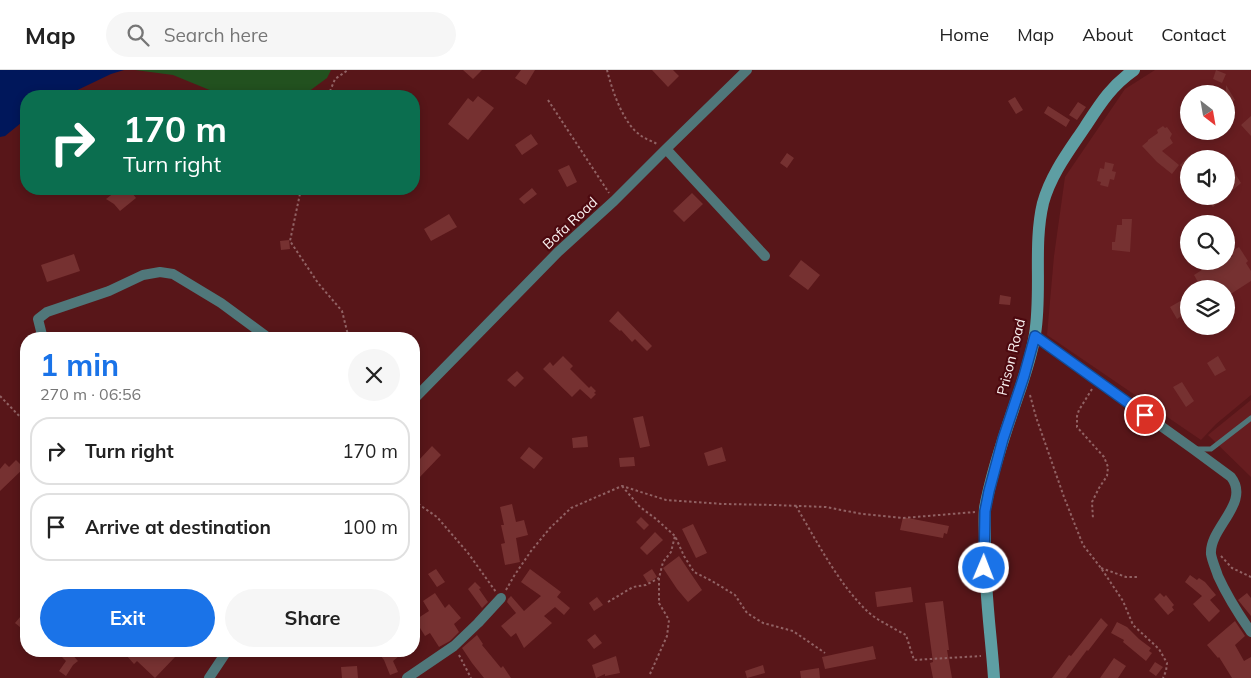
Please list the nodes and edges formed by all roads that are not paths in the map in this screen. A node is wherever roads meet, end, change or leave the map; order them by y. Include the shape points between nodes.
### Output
1 (747, 70) edge
2 (1134, 70) edge
3 (666, 149) junction
4 (765, 256) dead end
5 (41, 332) edge
6 (260, 332) edge
7 (1035, 336) junction
8 (420, 393) edge
9 (1251, 418) edge
10 (1193, 449) junction
11 (501, 598) road end
12 (1251, 632) edge
13 (223, 657) edge
14 (209, 678) edge
15 (407, 678) edge
16 (994, 678) edge

1 - 3 street, Bofa Road
2 - 7 street, Prison Road via 1110,91 1053,176 1040,223
3 - 4 street
3 - 8 street, Bofa Road via 558,252
5 - 6 street via 38,318 48,312 109,292 143,275 160,272 172,274 213,298
7 - 10 street
7 - 16 street, Prison Road via 985,511 984,568
9 - 10 lane via 1212,449
10 - 12 street via 1235,483 1238,493 1212,544 1211,553 1224,590
11 - 15 street via 454,646
13 - 14 street

